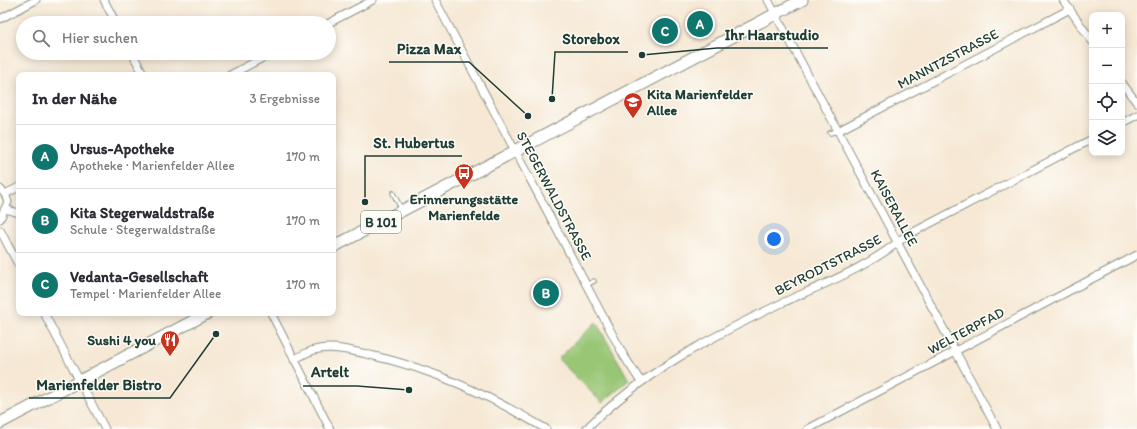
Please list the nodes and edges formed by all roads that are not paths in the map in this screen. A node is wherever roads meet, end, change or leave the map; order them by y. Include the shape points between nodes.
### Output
1 (36, 0) edge
2 (104, 0) edge
3 (373, 0) edge
4 (435, 0) edge
5 (768, 0) edge
6 (802, 0) edge
7 (1063, 0) edge
8 (1070, 10) junction
9 (776, 14) junction
10 (112, 16) edge
11 (0, 19) edge
12 (336, 19) edge
13 (1089, 37) edge
14 (136, 60) edge
15 (259, 60) edge
16 (142, 72) edge
17 (236, 72) edge
18 (1123, 84) edge
19 (1137, 103) edge
20 (1137, 115) edge
21 (1125, 121) edge
22 (838, 131) junction
23 (830, 134) dead end
24 (1089, 141) edge
25 (516, 151) junction
26 (16, 188) edge
27 (3, 192) edge
28 (394, 192) dead end
29 (6, 209) junction
30 (403, 211) junction
31 (16, 212) edge
32 (0, 219) edge
33 (0, 230) edge
34 (898, 243) junction
35 (336, 245) edge
36 (1137, 255) edge
37 (16, 260) edge
38 (594, 281) dead end
39 (586, 285) junction
40 (46, 316) edge
41 (202, 316) edge
42 (272, 316) edge
43 (956, 351) junction
44 (294, 360) junction
45 (80, 381) junction
46 (640, 382) junction
47 (0, 423) edge
48 (105, 429) edge
49 (330, 429) edge
50 (546, 429) edge
51 (586, 429) edge
52 (808, 429) edge
53 (997, 429) edge

1 - 11 street
2 - 10 street
3 - 12 street
4 - 25 street, STEGERWALDSTRASSE
5 - 9 street, KAISERALLEE
6 - 9 main road, B 101
7 - 8 street
8 - 13 street
8 - 22 street, MANNTZSTRASSE
9 - 22 street, KAISERALLEE
9 - 25 main road, B 101
14 - 16 street
15 - 17 street
18 - 19 street
20 - 21 street
22 - 23 lane
22 - 34 street, KAISERALLEE
24 - 34 street, BEYRODTSTRASSE via 904,237
25 - 30 main road, B 101
25 - 39 street, STEGERWALDSTRASSE
26 - 27 street
27 - 29 street via 8,202
28 - 30 lane
29 - 31 street
29 - 32 street
30 - 35 main road, B 101
33 - 37 street
34 - 43 street, KAISERALLEE
34 - 46 street, BEYRODTSTRASSE via 831,281 693,348
36 - 43 street, WELTERPFAD
38 - 39 lane
39 - 46 street, STEGERWALDSTRASSE
40 - 45 street
41 - 45 main road
42 - 44 street
43 - 52 street, WELTERPFAD
43 - 53 street, KAISERALLEE
44 - 49 street
44 - 50 street via 311,351 324,348 355,351 388,359 431,372 480,392
45 - 47 main road
45 - 48 street
46 - 51 street, BEYRODTSTRASSE

